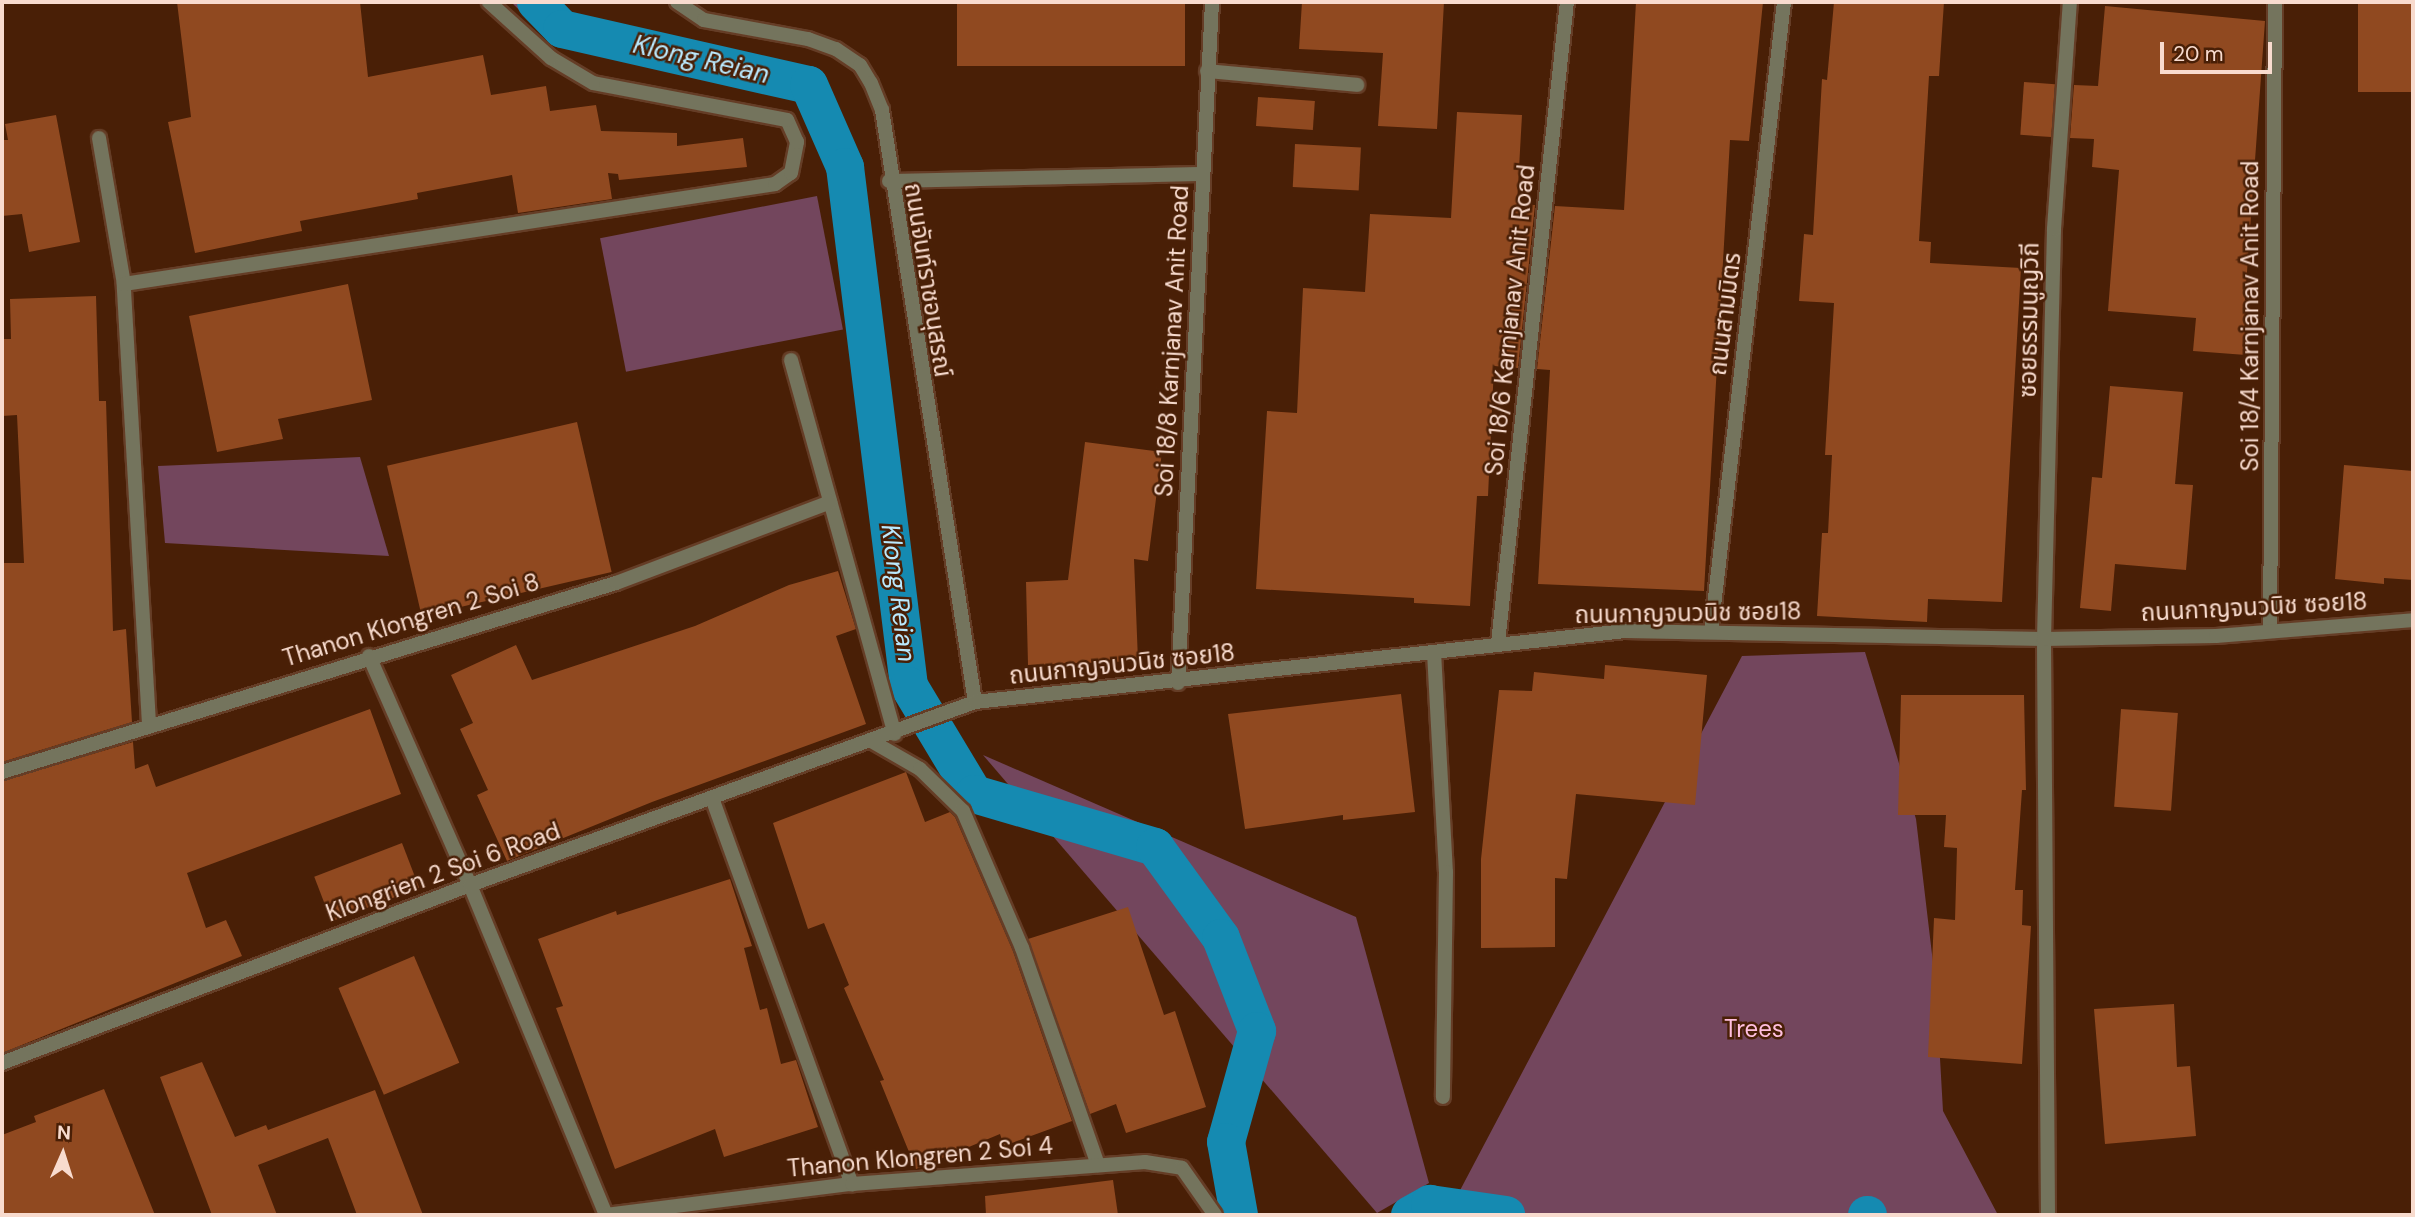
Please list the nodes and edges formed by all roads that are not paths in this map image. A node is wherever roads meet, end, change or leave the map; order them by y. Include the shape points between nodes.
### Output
1 (489, 2) edge
2 (677, 2) edge
3 (1212, 2) edge
4 (1567, 2) edge
5 (1784, 2) edge
6 (2070, 2) edge
7 (2275, 2) edge
8 (1207, 71) junction
9 (1357, 85) dead end
10 (99, 138) dead end
11 (1203, 174) junction
12 (890, 181) junction
13 (124, 284) junction
14 (791, 360) dead end
15 (830, 502) junction
16 (2413, 620) edge
17 (2270, 631) junction
18 (1711, 632) junction
19 (2044, 639) junction
20 (1498, 643) junction
21 (1434, 652) junction
22 (369, 656) junction
23 (1178, 683) junction
24 (971, 703) junction
25 (149, 724) junction
26 (898, 732) junction
27 (873, 742) junction
28 (2, 772) edge
29 (712, 799) junction
30 (470, 885) junction
31 (2, 1063) edge
32 (1443, 1097) dead end
33 (1098, 1165) junction
34 (852, 1184) junction
35 (606, 1215) edge
36 (1215, 1215) edge
37 (2048, 1215) edge

1 - 13 street via 551,58 593,83 784,118 794,127 797,142 791,173 775,184
2 - 12 street, ถนนจันท์ราชอนุสรณ์ via 704,20 808,39 860,65 881,110
3 - 8 street, Soi 18/8 Karnjanav Anit Road
4 - 20 street, Soi 18/6 Karnjanav Anit Road
5 - 18 street, ถนนสามมิตร
6 - 19 street, ซอยธรรมนูญวิถี via 2054,229
7 - 17 street, Soi 18/4 Karnjanav Anit Road
8 - 9 street
8 - 11 street, Soi 18/8 Karnjanav Anit Road
10 - 13 street
11 - 12 street
11 - 23 street, Soi 18/8 Karnjanav Anit Road
12 - 24 street, ถนนจันท์ราชอนุสรณ์
13 - 25 street
14 - 15 street
15 - 22 street, Thanon Klongren 2 Soi 8 via 615,583
15 - 26 street
16 - 17 street, ถนนกาญจนวนิช ซอย18
17 - 19 street, ถนนกาญจนวนิช ซอย18
18 - 19 street, ถนนกาญจนวนิช ซอย18
18 - 20 street, ถนนกาญจนวนิช ซอย18 via 1625,631
19 - 37 street, ซอยธรรมนูญวิถี
20 - 21 street, ถนนกาญจนวนิช ซอย18
21 - 23 street, ถนนกาญจนวนิช ซอย18
21 - 32 street via 1446,872
22 - 25 street, Thanon Klongren 2 Soi 8
22 - 30 street
23 - 24 street, ถนนกาญจนวนิช ซอย18
24 - 26 street, ถนนกาญจนวนิช ซอย18
25 - 28 street, Thanon Klongren 2 Soi 8
26 - 27 street, Klongrien 2 Soi 6 Road
27 - 29 street, Klongrien 2 Soi 6 Road
27 - 33 street via 920,769 963,811 1022,948
29 - 30 street, Klongrien 2 Soi 6 Road
29 - 34 street
30 - 31 street, Klongrien 2 Soi 6 Road
30 - 35 street
33 - 34 street, Thanon Klongren 2 Soi 4
33 - 36 street, Thanon Klongren 2 Soi 4 via 1144,1162 1182,1168
34 - 35 street, Thanon Klongren 2 Soi 4

